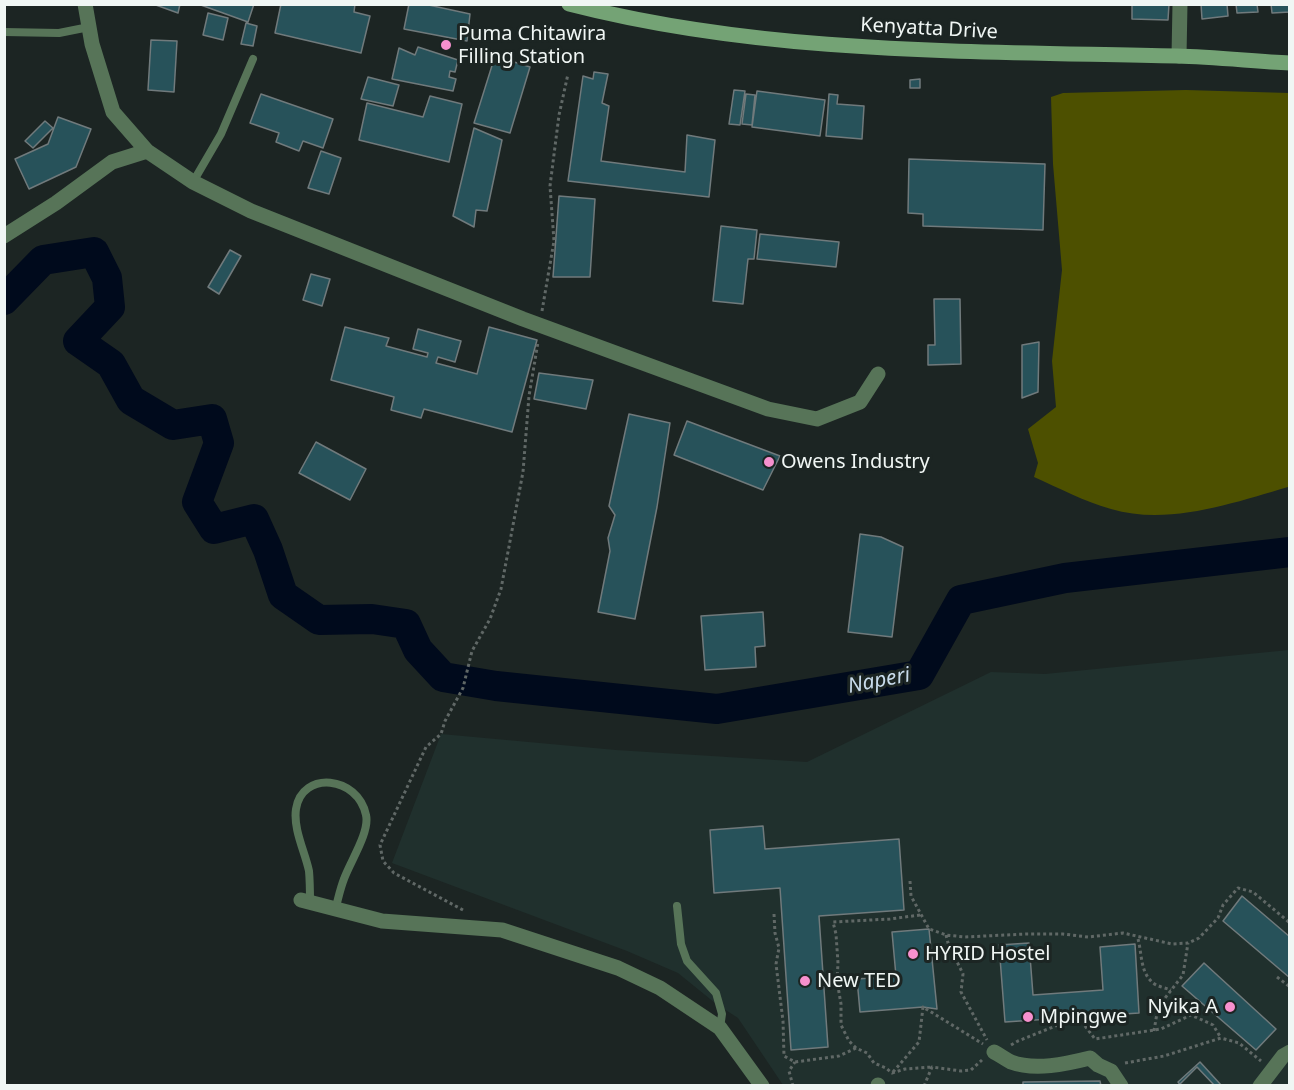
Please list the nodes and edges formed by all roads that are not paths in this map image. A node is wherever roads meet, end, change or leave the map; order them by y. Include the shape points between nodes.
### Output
1 (85, 4) edge
2 (569, 4) edge
3 (1180, 4) edge
4 (615, 10) edge
5 (89, 27) junction
6 (4, 32) edge
7 (1179, 56) junction
8 (253, 59) dead end
9 (1290, 63) edge
10 (147, 151) junction
11 (194, 182) junction
12 (4, 236) edge
13 (878, 374) dead end
14 (306, 902) joint
15 (677, 906) dead end
16 (335, 910) junction
17 (720, 1028) junction
18 (994, 1052) road end
19 (1290, 1052) edge
20 (762, 1086) edge
21 (1120, 1086) edge
22 (1260, 1086) edge

1 - 5 street
2 - 4 main road, Kenyatta Drive
3 - 7 street
4 - 7 main road, Kenyatta Drive via 782,42 946,52
5 - 6 lane via 59,33
5 - 10 street via 112,112
7 - 9 main road, Kenyatta Drive
8 - 11 lane via 221,135
10 - 11 street
10 - 12 street via 112,162
11 - 13 street via 251,212 768,409 817,419 860,402
14 - 16 street
14 - 16 lane via 309,872 295,812 297,802 311,786 339,783 357,793 366,815 365,829
15 - 17 lane via 687,962 716,993 722,1014
16 - 17 street via 382,921 502,930 618,968 660,988
17 - 20 street
18 - 21 street via 1030,1066 1090,1058 1111,1071
19 - 22 street

